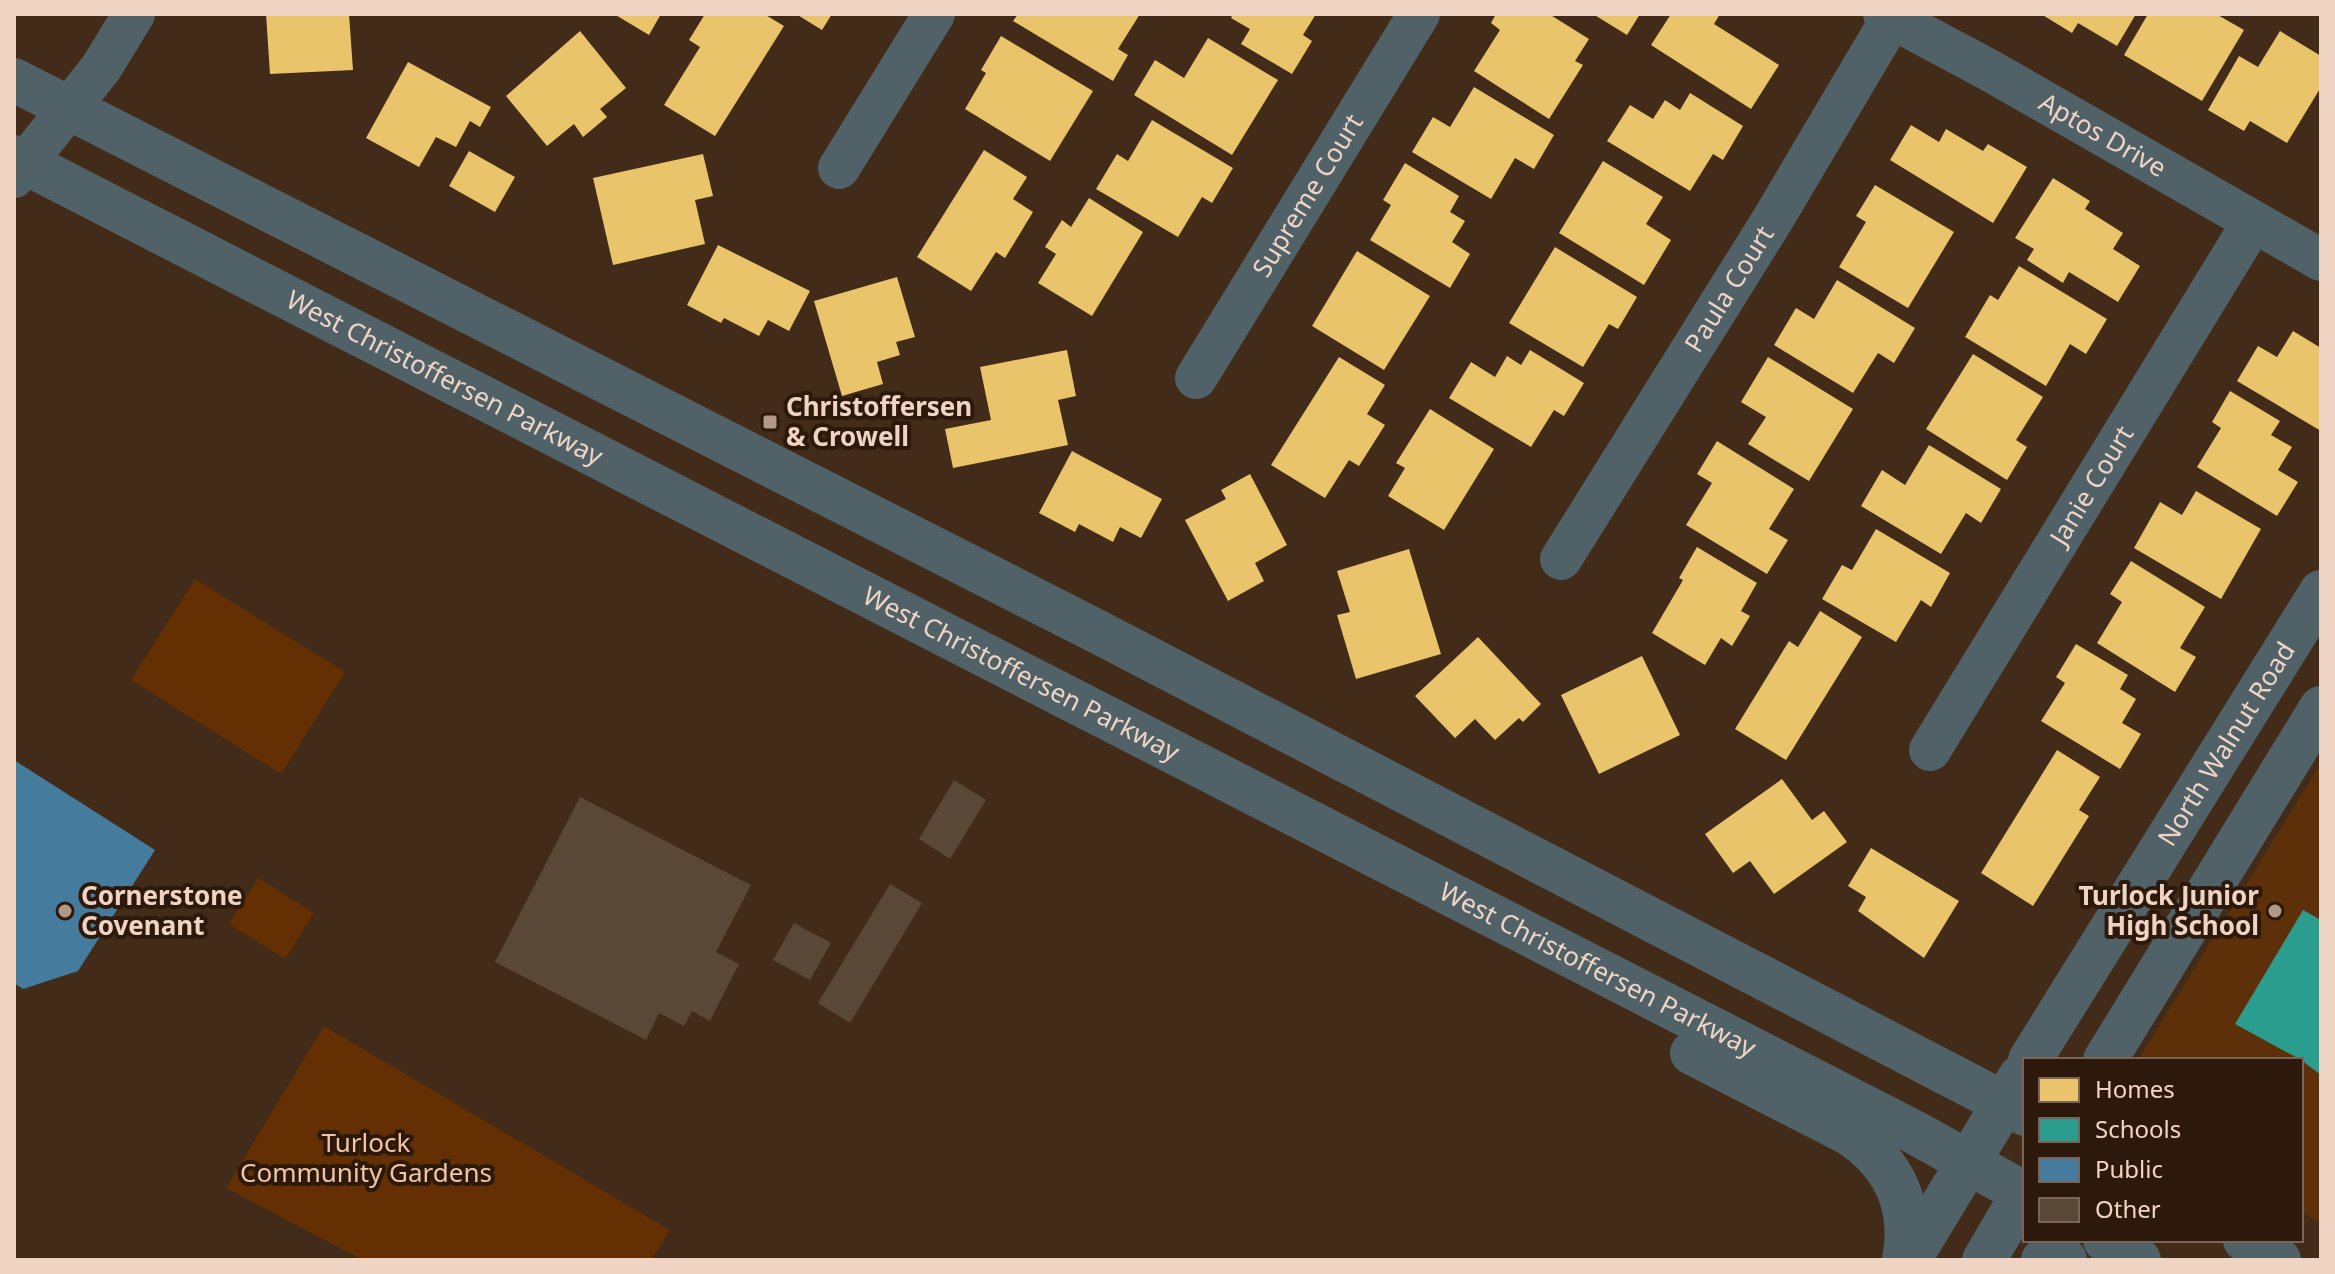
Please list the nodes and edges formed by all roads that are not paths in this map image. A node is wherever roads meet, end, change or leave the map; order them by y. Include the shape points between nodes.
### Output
1 (134, 14) edge
2 (934, 14) edge
3 (1419, 14) edge
4 (1888, 16) edge
5 (14, 80) edge
6 (68, 110) junction
7 (18, 166) edge
8 (839, 168) dead end
9 (2253, 222) junction
10 (2321, 260) edge
11 (1196, 378) dead end
12 (1561, 559) dead end
13 (2321, 592) edge
14 (2321, 708) edge
15 (1930, 750) dead end
16 (1569, 955) junction
17 (2031, 1058) edge
18 (2106, 1058) edge
19 (2018, 1095) edge
20 (1968, 1161) junction
21 (2023, 1191) edge
22 (2023, 1194) edge
23 (2108, 1242) edge
24 (2248, 1242) edge
25 (1907, 1260) edge
26 (1984, 1260) edge
27 (2043, 1260) edge
28 (2065, 1260) edge
29 (2139, 1260) edge
30 (2279, 1260) edge

1 - 6 street
2 - 8 street
3 - 11 street, Supreme Court
4 - 9 street, Aptos Drive
4 - 12 street, Paula Court via 1773,219
5 - 6 street
6 - 7 street
6 - 19 street
7 - 16 street, West Christoffersen Parkway
9 - 10 street, Aptos Drive
9 - 15 street, Janie Court
13 - 17 street, North Walnut Road
14 - 18 street
16 - 20 street, West Christoffersen Parkway
16 - 25 street via 1602,1005 1872,1150 1902,1195
19 - 20 street
20 - 21 street, West Christoffersen Parkway
20 - 25 street
22 - 26 street
23 - 29 street
24 - 30 street
27 - 28 street

